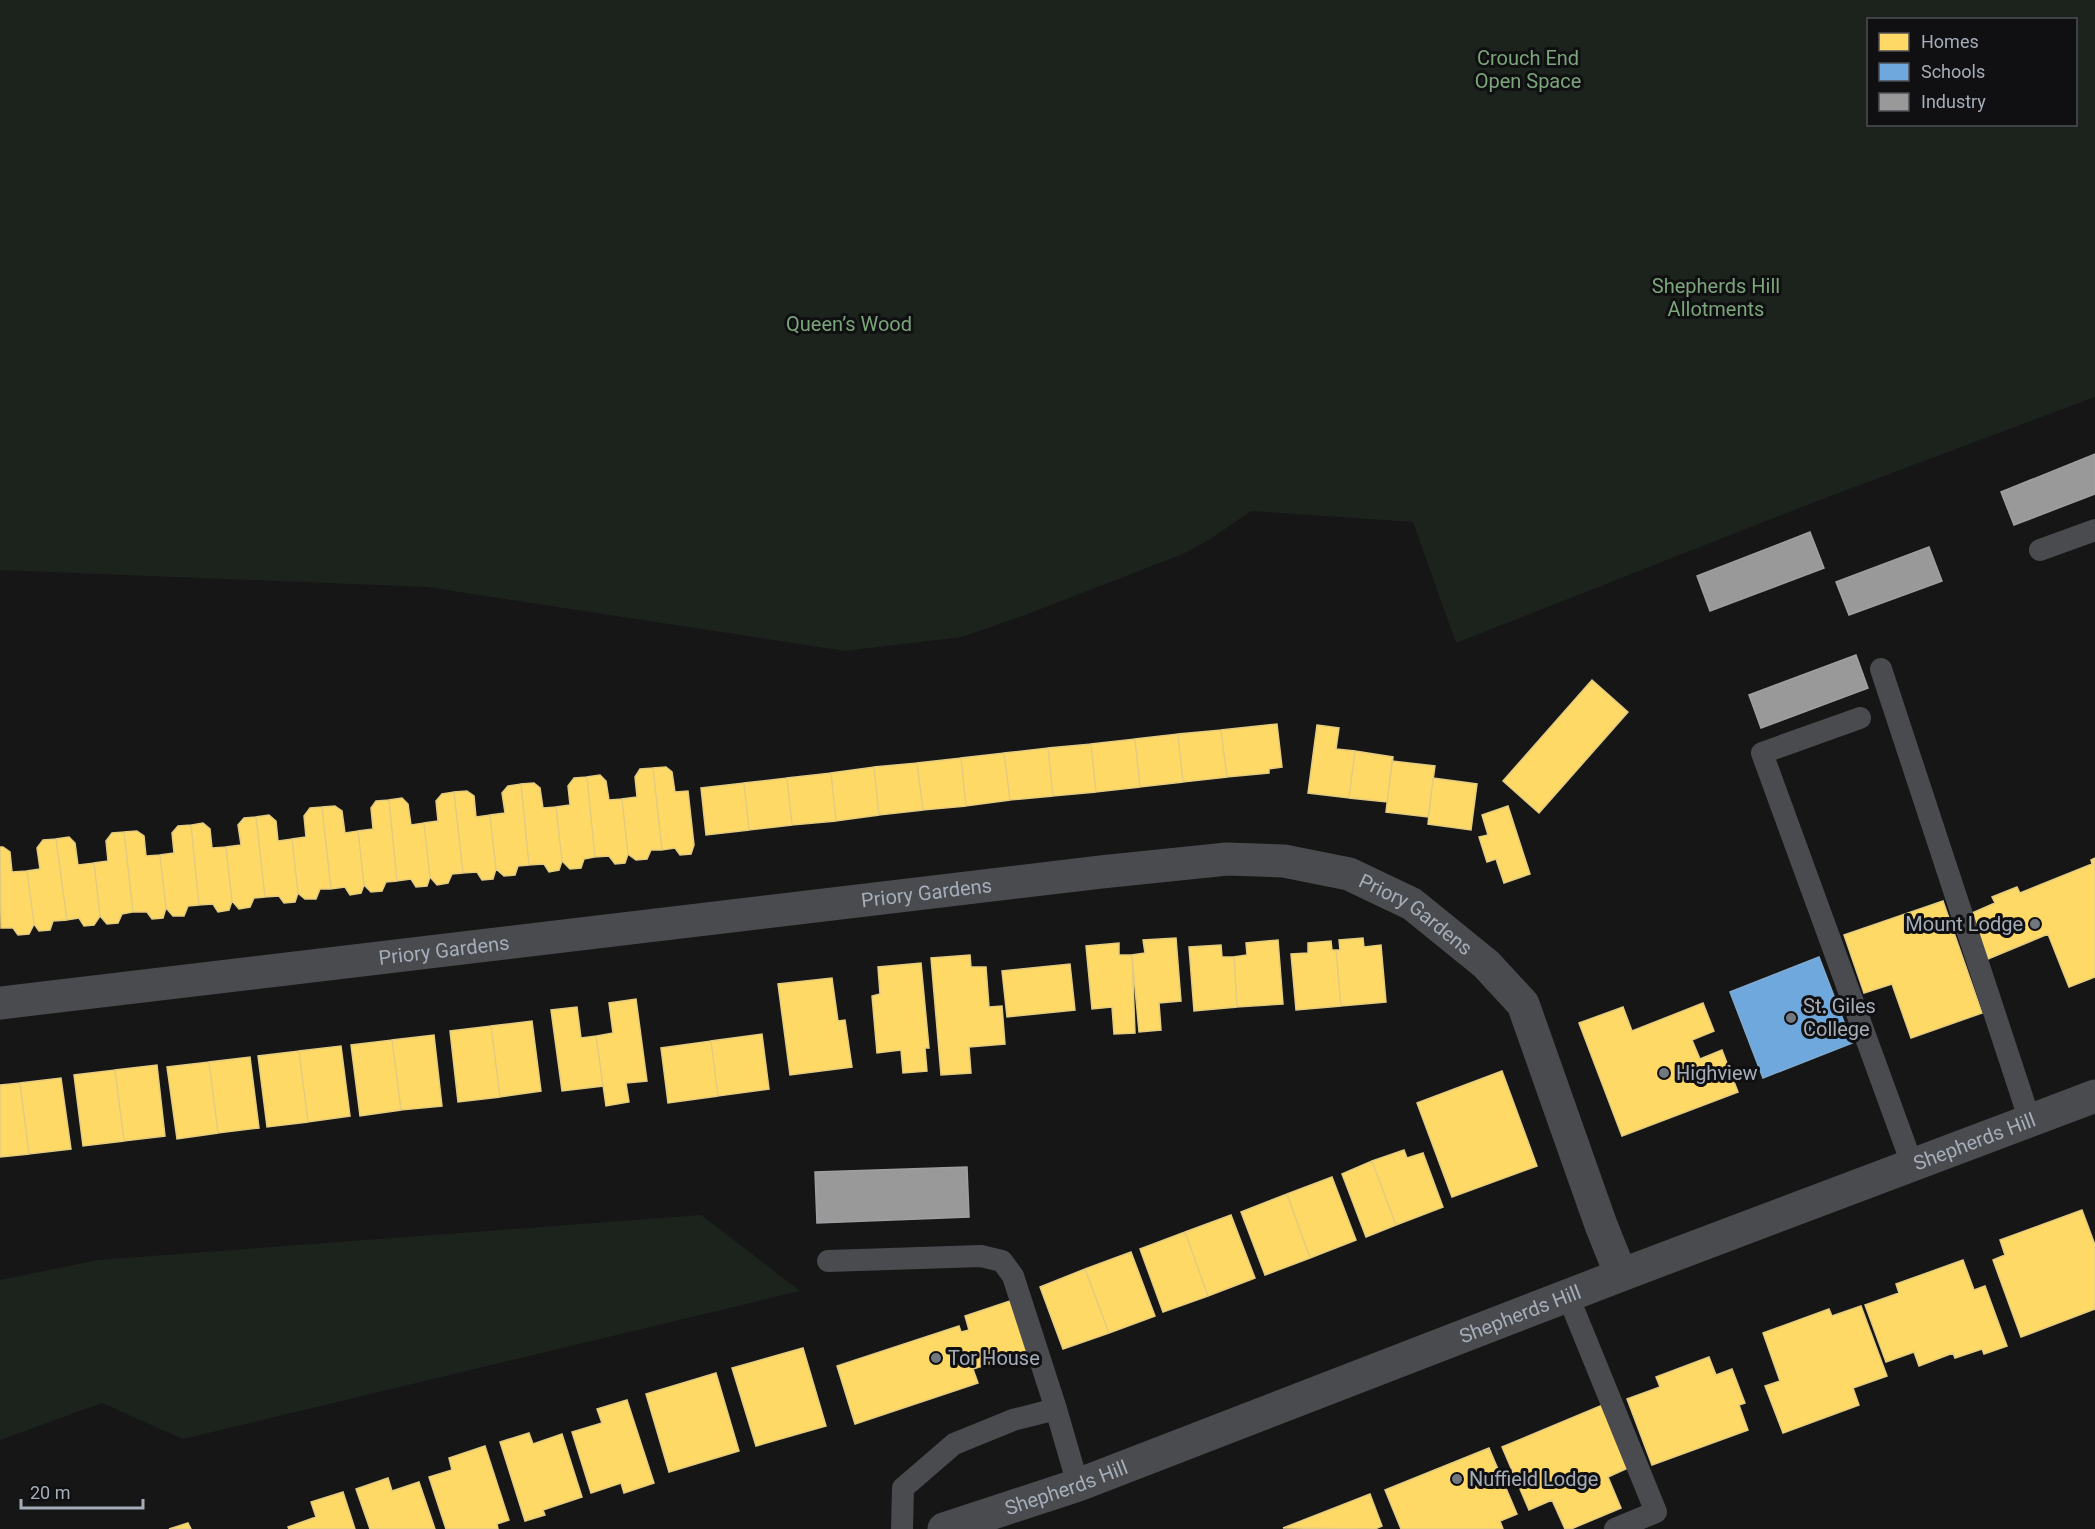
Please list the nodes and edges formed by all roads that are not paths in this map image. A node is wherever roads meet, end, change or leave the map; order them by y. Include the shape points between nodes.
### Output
1 (2095, 530) edge
2 (2040, 550) dead end
3 (1881, 669) dead end
4 (1860, 718) dead end
5 (0, 1003) edge
6 (2095, 1096) edge
7 (2030, 1121) junction
8 (1912, 1164) junction
9 (828, 1261) dead end
10 (1621, 1275) junction
11 (1568, 1296) junction
12 (1056, 1409) junction
13 (1078, 1485) junction
14 (902, 1529) edge
15 (944, 1529) edge
16 (1614, 1529) edge

1 - 2 lane
3 - 7 lane
4 - 8 lane via 1762,753
5 - 10 street, Priory Gardens via 1101,872 1227,859 1284,861 1349,874 1412,904 1486,964 1523,1005
6 - 7 street, Shepherds Hill
7 - 8 street, Shepherds Hill
8 - 10 street, Shepherds Hill
9 - 12 lane via 981,1256 1002,1261 1013,1276
10 - 11 street, Shepherds Hill
11 - 13 street, Shepherds Hill
11 - 16 lane via 1656,1512
12 - 13 lane
12 - 14 lane via 1013,1420 954,1444 903,1488
13 - 15 street, Shepherds Hill

